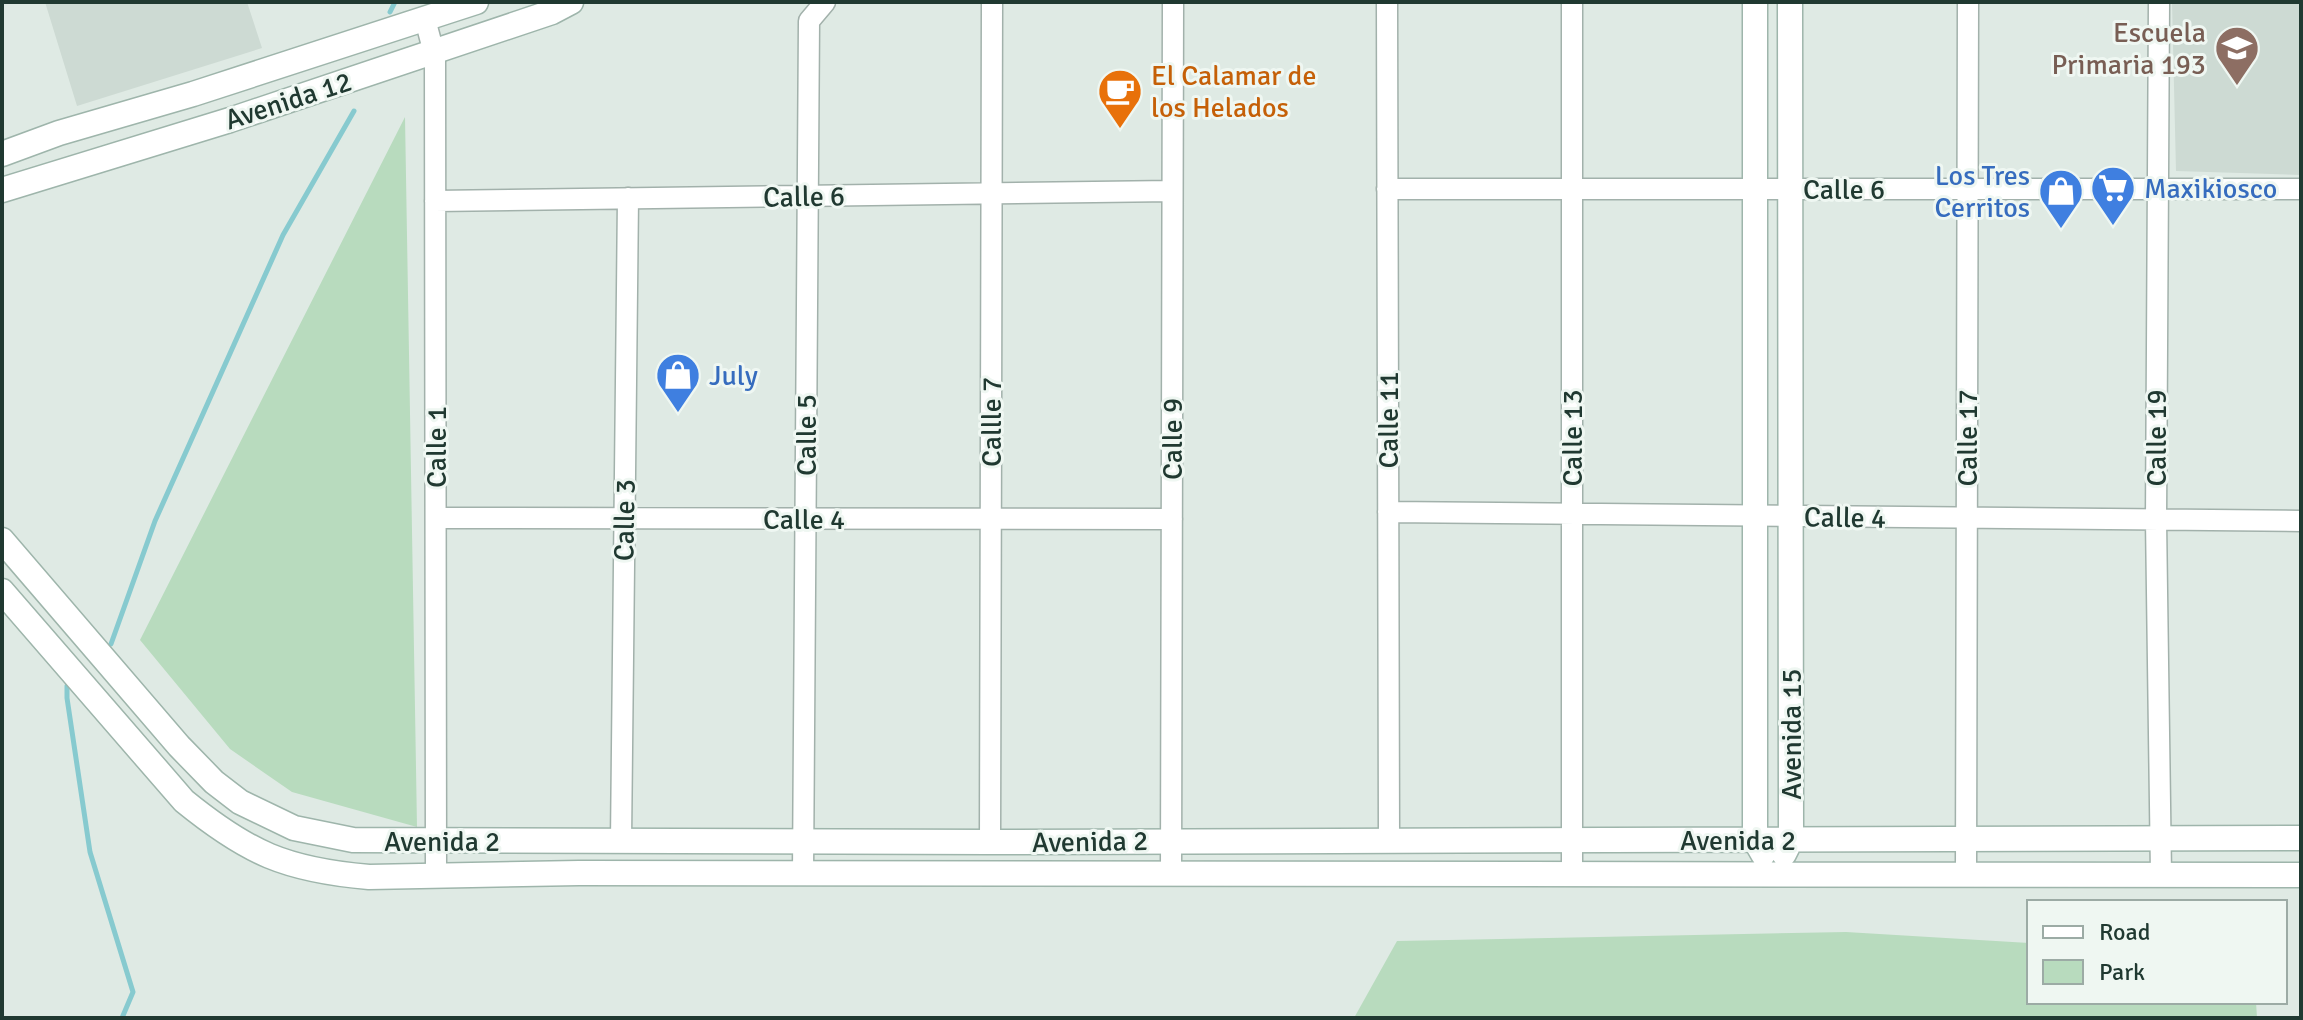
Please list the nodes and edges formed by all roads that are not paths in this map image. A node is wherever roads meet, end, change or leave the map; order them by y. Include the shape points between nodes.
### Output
1 (476, 2) edge
2 (571, 2) edge
3 (825, 2) edge
4 (992, 2) edge
5 (1173, 2) edge
6 (1387, 2) edge
7 (1572, 2) edge
8 (1755, 2) edge
9 (1790, 2) edge
10 (1968, 2) edge
11 (2159, 2) edge
12 (425, 19) junction
13 (433, 52) junction
14 (2, 154) edge
15 (1387, 189) junction
16 (1572, 189) junction
17 (1755, 189) junction
18 (1790, 189) junction
19 (1967, 189) junction
20 (2158, 189) junction
21 (2301, 189) edge
22 (2, 190) edge
23 (1172, 191) junction
24 (991, 194) junction
25 (808, 196) junction
26 (628, 198) junction
27 (435, 201) junction
28 (1388, 512) junction
29 (1572, 514) junction
30 (1755, 516) junction
31 (1791, 516) junction
32 (436, 518) junction
33 (1967, 518) junction
34 (624, 519) junction
35 (806, 519) junction
36 (990, 519) junction
37 (1172, 519) junction
38 (2156, 520) junction
39 (2301, 521) edge
40 (2, 540) edge
41 (2, 591) edge
42 (2161, 838) junction
43 (2301, 838) edge
44 (1389, 839) junction
45 (1572, 839) junction
46 (1967, 839) junction
47 (1171, 840) junction
48 (1755, 840) junction
49 (1791, 840) junction
50 (436, 841) junction
51 (621, 841) junction
52 (804, 841) junction
53 (990, 842) junction
54 (1572, 873) junction
55 (803, 874) junction
56 (1774, 874) junction
57 (1966, 874) junction
58 (1171, 875) junction
59 (2161, 875) junction
60 (2301, 875) edge
61 (436, 877) junction

1 - 12 main road, Avenida 12
2 - 13 main road, Avenida 12
3 - 25 street, Calle 5 via 809,21
4 - 24 street, Callle 7
5 - 23 street, Calle 9
6 - 15 street, Calle 11
7 - 16 street, Calle 13
8 - 17 main road, Avenida 15
9 - 18 main road, Avenida 15
10 - 19 street, Calle 17
11 - 20 street, Calle 19
12 - 13 street, Calle 1
12 - 14 main road, Avenida 12
13 - 22 main road, Avenida 12
13 - 27 street, Calle 1
15 - 16 street, Calle 6
15 - 28 street, Calle 11
16 - 17 street, Calle 6
16 - 29 street, Calle 13
17 - 18 street, Calle 6
17 - 30 main road, Avenida 15
18 - 19 street, Calle 6
18 - 31 main road, Avenida 15
19 - 20 street, Calle 6
19 - 33 street, Calle 17
20 - 21 street, Calle 6
20 - 38 street, Calle 19
23 - 24 street, Calle 6
23 - 37 street, Calle 9
24 - 25 street, Calle 6
24 - 36 street, Callle 7
25 - 26 street, Calle 6
25 - 35 street, Calle 5
26 - 27 street, Calle 6
26 - 34 street, Calle 3
27 - 32 street, Calle 1
28 - 29 street, Calle 4
28 - 44 street, Calle 11
29 - 30 street, Calle 4
29 - 45 street, Calle 13
30 - 31 street, Calle 4
30 - 48 main road, Avenida 15
31 - 33 street, Calle 4
31 - 49 main road, Avenida 15
32 - 34 street, Calle 4
32 - 50 street, Calle 1
33 - 38 street, Calle 4
33 - 46 street, Calle 17
34 - 35 street, Calle 4
34 - 51 street, Calle 3
35 - 36 street, Calle 4
35 - 52 street, Calle 5
36 - 37 street, Calle 4
36 - 53 street, Callle 7
37 - 47 street, Calle 9
38 - 39 street, Calle 4
38 - 42 street, Calle 19
40 - 50 main road, Avenida 2 via 179,746 240,802 294,828 326,836
41 - 61 main road, Avenida 2 via 160,776 216,827 253,850 310,870
42 - 43 main road, Avenida 2
42 - 46 main road, Avenida 2
42 - 59 street, Calle 19
44 - 45 main road, Avenida 2
44 - 47 main road, Avenida 2
45 - 48 main road, Avenida 2
45 - 54 street, Calle 13
46 - 49 main road, Avenida 2
46 - 57 street, Calle 17
47 - 53 main road, Avenida 2
47 - 58 street, Calle 9
48 - 49 main road, Avenida 2
48 - 56 main road, Avenida 15
49 - 56 main road, Avenida 15
50 - 51 main road, Avenida 2
50 - 61 street, Calle 1
51 - 52 main road, Avenida 2
52 - 53 main road, Avenida 2
52 - 55 street, Calle 5
54 - 56 main road, Avenida 2
54 - 58 main road, Avenida 2
55 - 58 main road, Avenida 2
55 - 61 main road, Avenida 2
56 - 57 main road, Avenida 2
57 - 59 main road, Avenida 2
59 - 60 main road, Avenida 2

